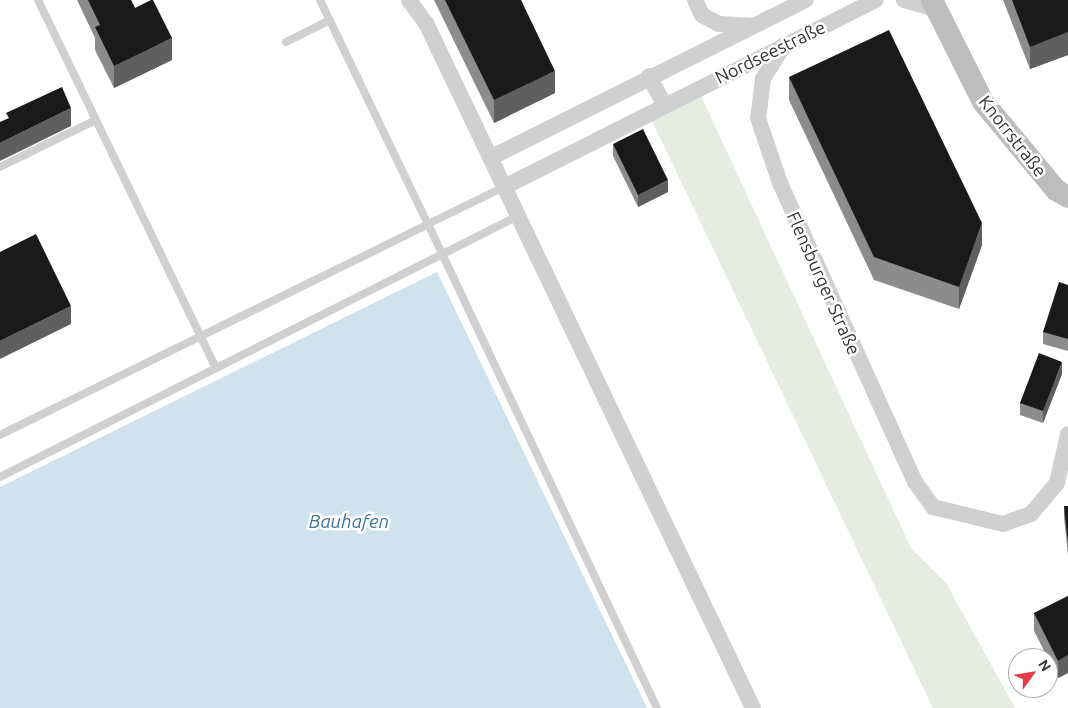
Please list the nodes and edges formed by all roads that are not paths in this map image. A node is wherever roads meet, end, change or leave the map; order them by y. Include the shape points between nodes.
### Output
1 (38, 0) edge
2 (320, 0) edge
3 (409, 0) edge
4 (414, 0) edge
5 (695, 0) edge
6 (806, 0) edge
7 (876, 0) edge
8 (904, 0) edge
9 (934, 4) edge
10 (330, 20) junction
11 (426, 23) junction
12 (754, 26) junction
13 (286, 42) dead end
14 (784, 46) junction
15 (649, 76) junction
16 (664, 104) junction
17 (96, 120) junction
18 (490, 158) junction
19 (0, 167) edge
20 (504, 186) junction
21 (1062, 193) edge
22 (518, 216) junction
23 (428, 224) junction
24 (442, 254) junction
25 (201, 336) junction
26 (216, 368) junction
27 (1068, 434) edge
28 (0, 435) edge
29 (0, 476) edge
30 (657, 708) edge
31 (753, 708) edge

1 - 17 lane
2 - 10 lane
3 - 11 street
4 - 11 lane
5 - 12 street via 702,15 719,24
6 - 12 street, Nordseestraße
7 - 14 street, Nordseestraße
8 - 9 street
9 - 21 main road, Knorrstraße via 982,102
10 - 13 lane
10 - 23 lane
11 - 18 street
12 - 15 street, Nordseestraße
14 - 16 street, Nordseestraße
14 - 27 street, Flensburger Straße via 763,79 758,118 784,192 915,482 934,507 1003,524 1031,514 1057,482
15 - 16 street
15 - 18 street, Nordseestraße
16 - 20 street, Nordseestraße
17 - 19 lane
17 - 25 lane
18 - 20 street
20 - 22 street
20 - 23 lane
22 - 24 lane
22 - 31 street
23 - 24 lane
23 - 25 lane
24 - 26 lane
24 - 30 lane
25 - 26 lane
25 - 28 lane
26 - 29 lane

